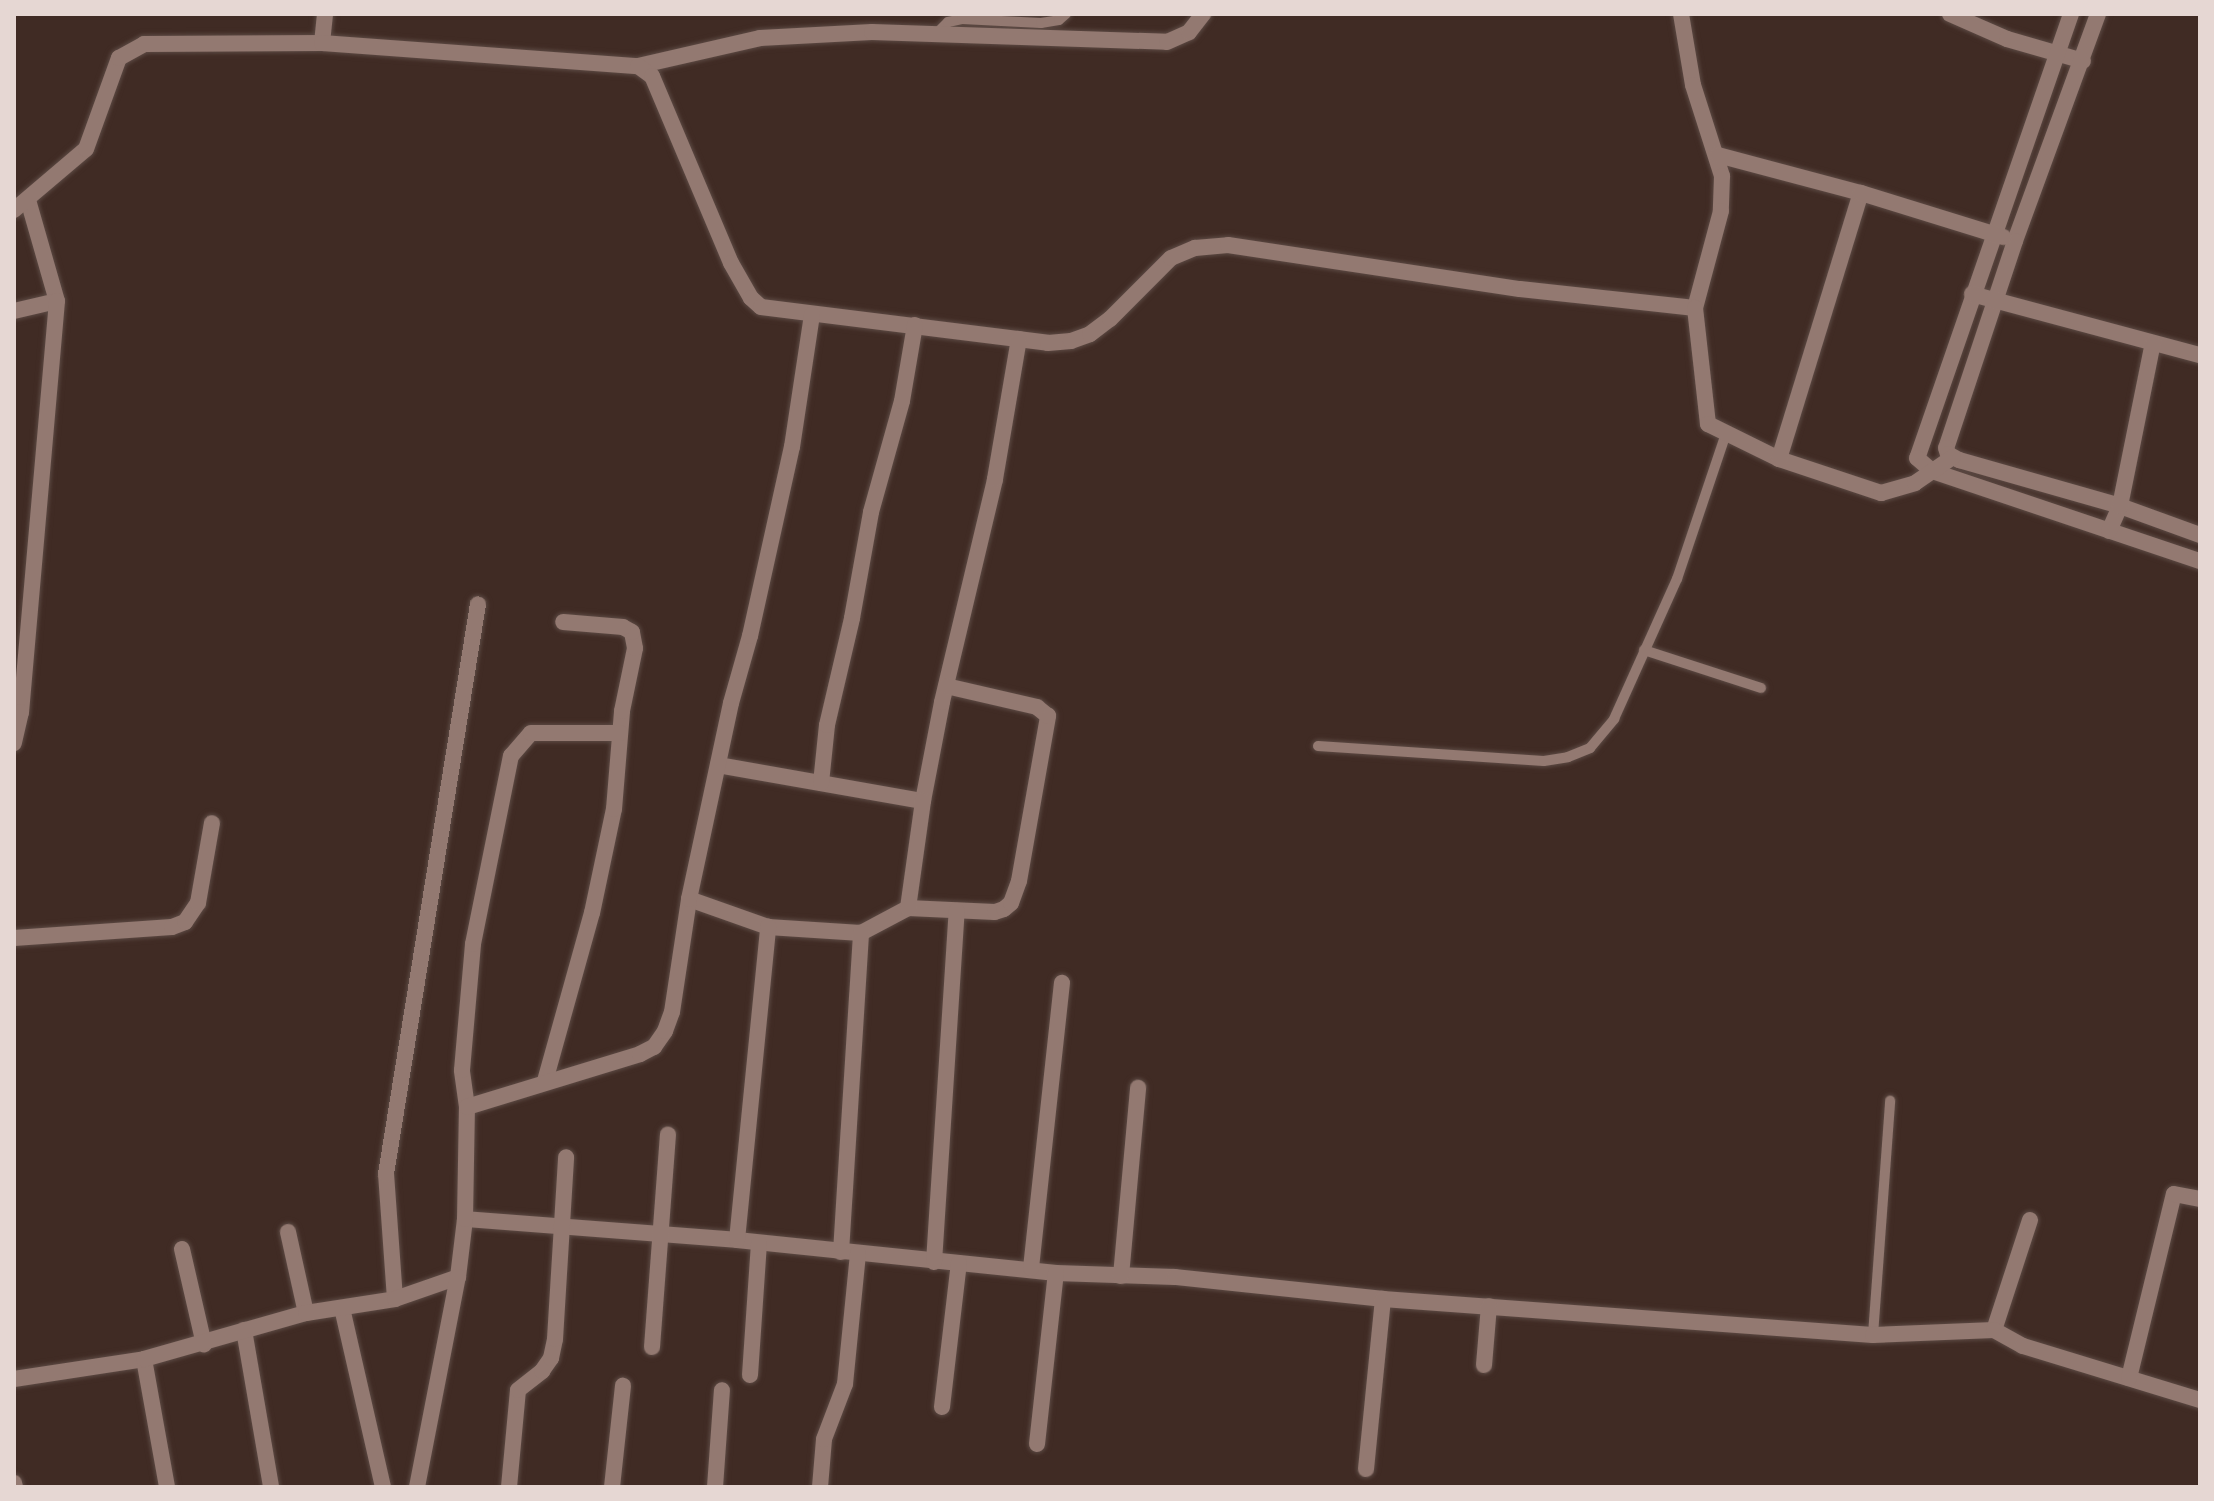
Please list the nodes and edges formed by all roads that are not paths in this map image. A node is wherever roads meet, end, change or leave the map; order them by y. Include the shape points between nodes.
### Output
1 (325, 14) edge
2 (1066, 14) edge
3 (1203, 14) edge
4 (1681, 14) edge
5 (1950, 14) edge
6 (2071, 14) edge
7 (2098, 14) edge
8 (935, 35) junction
9 (322, 43) junction
10 (2058, 53) junction
11 (2083, 61) junction
12 (638, 66) junction
13 (1718, 155) junction
14 (1861, 193) junction
15 (21, 205) edge
16 (1993, 234) junction
17 (2015, 241) junction
18 (1972, 294) junction
19 (57, 301) junction
20 (1994, 301) junction
21 (1695, 308) junction
22 (14, 311) edge
23 (812, 315) junction
24 (915, 325) junction
25 (1019, 339) junction
26 (2153, 343) junction
27 (2200, 355) edge
28 (1726, 433) junction
29 (1953, 457) junction
30 (1779, 459) junction
31 (1932, 471) junction
32 (2120, 506) junction
33 (2109, 531) junction
34 (2200, 535) edge
35 (2200, 561) edge
36 (478, 604) dead end
37 (563, 622) dead end
38 (1644, 650) junction
39 (946, 686) junction
40 (1761, 688) dead end
41 (18, 711) edge
42 (620, 733) junction
43 (14, 743) edge
44 (1318, 746) dead end
45 (718, 765) junction
46 (821, 783) junction
47 (923, 801) junction
48 (212, 823) dead end
49 (689, 899) junction
50 (908, 908) junction
51 (957, 911) junction
52 (768, 927) junction
53 (861, 933) junction
54 (14, 938) edge
55 (1062, 983) dead end
56 (545, 1081) junction
57 (1138, 1088) dead end
58 (1890, 1101) dead end
59 (467, 1107) junction
60 (668, 1135) dead end
61 (566, 1157) dead end
62 (2200, 1199) edge
63 (465, 1219) junction
64 (2030, 1220) dead end
65 (561, 1225) junction
66 (288, 1232) dead end
67 (660, 1236) junction
68 (737, 1240) junction
69 (759, 1243) junction
70 (182, 1249) dead end
71 (849, 1253) junction
72 (934, 1262) junction
73 (959, 1263) junction
74 (1031, 1268) junction
75 (1056, 1273) junction
76 (1121, 1276) junction
77 (458, 1277) junction
78 (395, 1299) junction
79 (1383, 1299) junction
80 (1489, 1306) junction
81 (342, 1308) junction
82 (306, 1313) junction
83 (244, 1330) junction
84 (1994, 1330) junction
85 (1873, 1335) junction
86 (204, 1344) junction
87 (652, 1347) dead end
88 (144, 1359) junction
89 (1484, 1365) dead end
90 (750, 1375) dead end
91 (2129, 1378) junction
92 (14, 1379) edge
93 (623, 1386) dead end
94 (722, 1390) dead end
95 (2200, 1400) edge
96 (942, 1407) dead end
97 (1037, 1444) dead end
98 (1366, 1469) dead end
99 (167, 1487) edge
100 (271, 1487) edge
101 (383, 1487) edge
102 (417, 1487) edge
103 (509, 1487) edge
104 (612, 1487) edge
105 (715, 1487) edge
106 (820, 1487) edge

1 - 9 street
2 - 8 lane via 1041,23 962,19 948,22
3 - 8 street via 1189,32 1167,42
4 - 13 street via 1693,85
5 - 10 street via 2007,39
6 - 10 street
7 - 11 street
8 - 12 street via 872,32 760,38
9 - 12 street
9 - 15 street via 144,44 119,58 86,149
10 - 11 street
10 - 16 street
11 - 17 street
12 - 23 street via 652,76 731,263 751,298 761,307
13 - 14 street
13 - 21 street via 1721,211
14 - 16 street
14 - 30 street
15 - 19 street
16 - 17 street
16 - 18 street
17 - 20 street
18 - 20 street
18 - 31 street via 1917,452 1918,462
19 - 22 street
19 - 41 street
20 - 26 street
20 - 29 street via 1947,441
21 - 25 street via 1520,289 1228,245 1195,248 1171,258 1090,334 1048,343
21 - 28 street via 1708,424
23 - 24 street
23 - 45 street via 792,447
24 - 25 street
24 - 46 street via 827,725
25 - 39 street via 995,479
26 - 27 street
26 - 32 street
28 - 30 street
28 - 38 lane via 1677,579
29 - 31 street
29 - 32 street
30 - 31 street via 1881,493 1901,489
31 - 33 street
32 - 33 street
32 - 34 street
33 - 35 street
36 - 78 street via 386,1174
37 - 42 street via 632,632 635,648
38 - 40 lane
38 - 44 lane via 1602,737 1568,757 1544,761
39 - 47 street
39 - 51 street via 1037,707 1048,716 1011,903 995,912
41 - 43 street
42 - 56 street via 614,809 592,913
42 - 59 street via 531,733 511,756 473,944 462,1070
45 - 46 street
45 - 49 street
46 - 47 street
47 - 50 street
48 - 54 street via 198,903 185,922
49 - 52 street
49 - 56 street via 672,1012 654,1047
50 - 51 street
50 - 53 street
51 - 72 street
52 - 53 street
52 - 68 street
53 - 71 street
55 - 74 street
56 - 59 street
57 - 76 street
58 - 85 lane
59 - 63 street
60 - 67 street
61 - 65 street
62 - 91 street via 2174,1194
63 - 65 street
63 - 77 street
64 - 84 street
65 - 67 street
65 - 103 street via 555,1339 542,1371 518,1390
66 - 82 street
67 - 68 street
67 - 87 street
68 - 69 street
69 - 71 street
69 - 90 street
70 - 86 street
71 - 72 street
71 - 106 street via 845,1384 824,1439
72 - 73 street
73 - 74 street
73 - 96 street
74 - 75 street
75 - 76 street
75 - 97 street
76 - 79 street
77 - 78 street
77 - 102 street
78 - 81 street
79 - 80 street
79 - 98 street
80 - 85 street
80 - 89 street
81 - 82 street
81 - 101 street
82 - 83 street
83 - 86 street
83 - 100 street
84 - 85 street
84 - 91 street via 2023,1346
86 - 88 street
88 - 92 street
88 - 99 street
91 - 95 street
93 - 104 street
94 - 105 street

